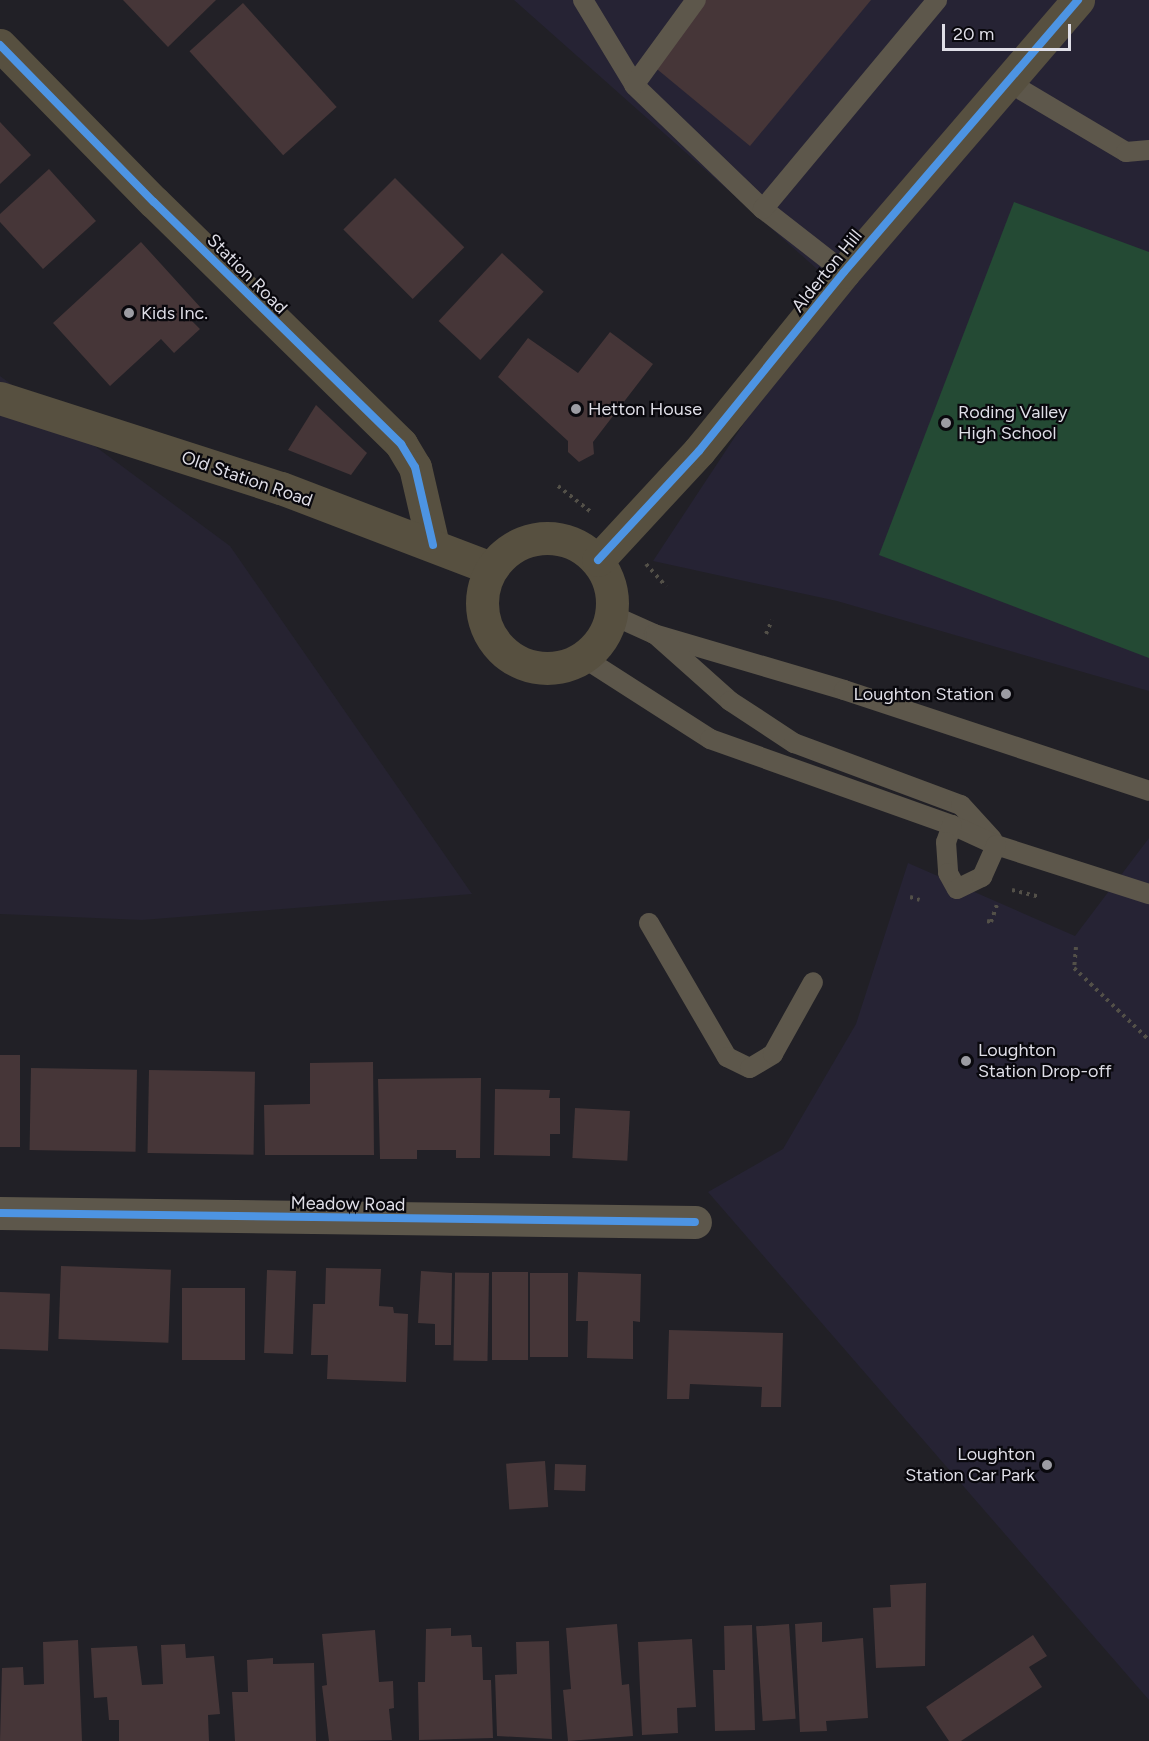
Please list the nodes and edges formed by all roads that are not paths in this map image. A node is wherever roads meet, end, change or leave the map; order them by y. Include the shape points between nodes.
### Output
1 (583, 0) edge
2 (696, 0) edge
3 (937, 0) edge
4 (1078, 0) edge
5 (0, 45) edge
6 (1008, 82) junction
7 (634, 85) junction
8 (1149, 150) edge
9 (763, 209) junction
10 (844, 272) junction
11 (0, 398) edge
12 (433, 545) junction
13 (598, 560) junction
14 (491, 568) junction
15 (612, 615) junction
16 (654, 634) junction
17 (584, 658) junction
18 (1149, 790) edge
19 (952, 825) junction
20 (996, 845) junction
21 (1146, 891) edge
22 (649, 923) dead end
23 (813, 982) dead end
24 (0, 1213) edge
25 (695, 1222) dead end

1 - 7 lane
2 - 7 lane
3 - 9 lane
4 - 6 street, Alderton Hill
5 - 12 street, Station Road via 162,211 401,444 421,487
6 - 8 lane via 1126,152
6 - 10 street, Alderton Hill
7 - 9 lane
9 - 10 lane
10 - 13 street, Alderton Hill via 699,451
11 - 12 street, Old Station Road via 280,488
12 - 14 street, Old Station Road
13 - 14 street via 579,545 555,537 530,539 508,550
13 - 15 street via 611,586
14 - 17 street via 483,592 483,617 493,641 512,658 535,668 560,667
15 - 16 lane
15 - 17 street via 602,640
16 - 18 lane via 844,690
16 - 20 lane via 730,701 794,743 961,805
17 - 19 lane via 710,739
19 - 20 lane
19 - 20 lane via 946,842 948,873 957,889 982,877
20 - 21 lane
22 - 23 lane via 727,1057 750,1068 773,1054
24 - 25 street, Meadow Road

